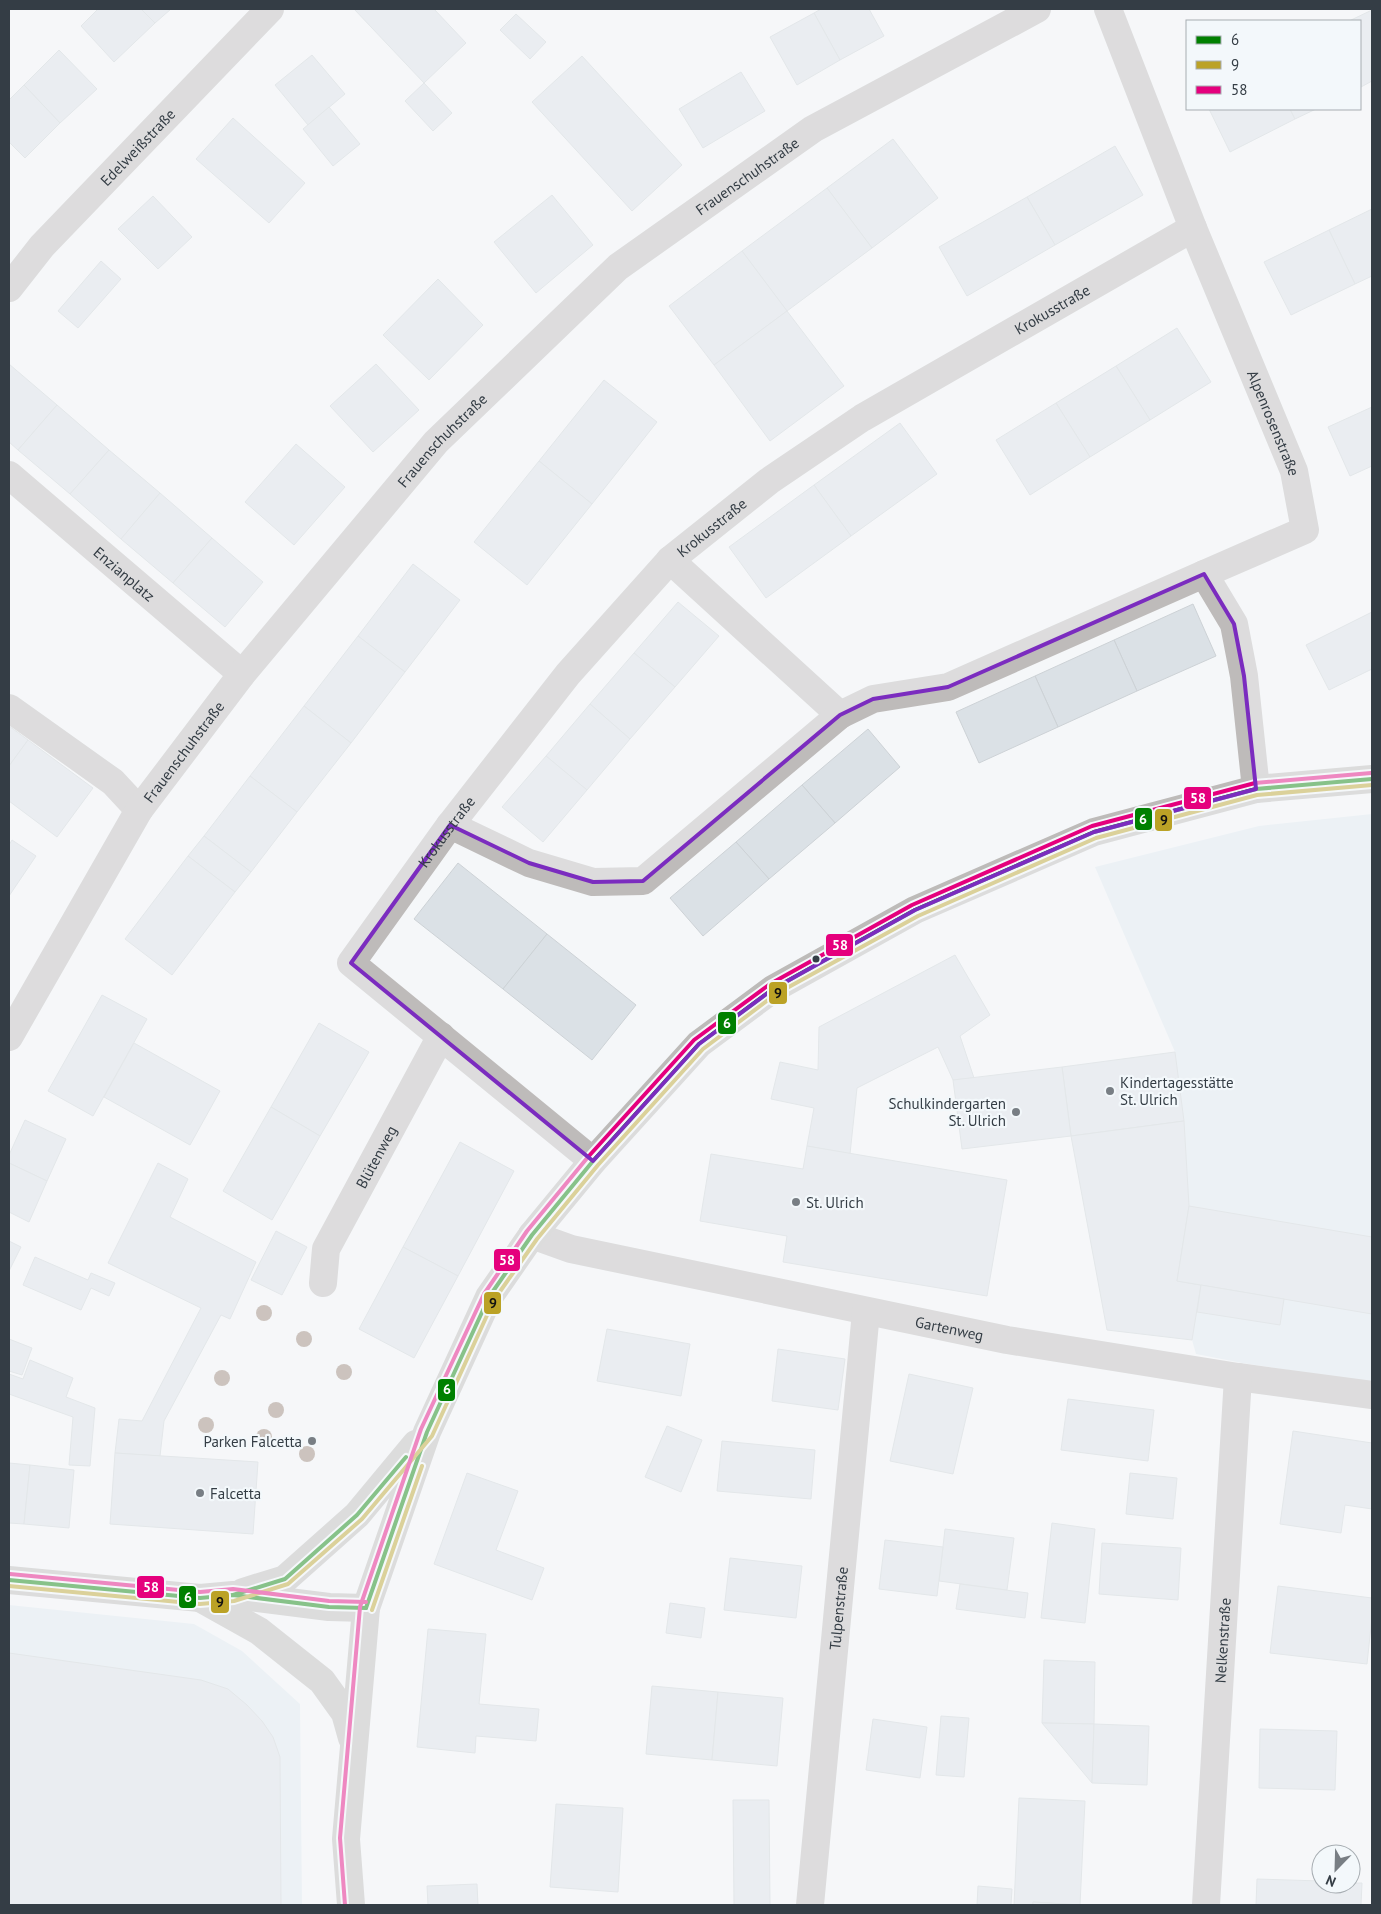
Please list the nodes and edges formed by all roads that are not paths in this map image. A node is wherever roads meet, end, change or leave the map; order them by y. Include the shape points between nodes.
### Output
1 (270, 9) edge
2 (1037, 9) edge
3 (1108, 9) edge
4 (1193, 228) junction
5 (9, 288) edge
6 (9, 475) edge
7 (670, 560) junction
8 (1204, 574) junction
9 (242, 674) junction
10 (9, 708) edge
11 (840, 715) junction
12 (1372, 779) edge
13 (1256, 789) junction
14 (139, 810) junction
15 (450, 825) junction
16 (441, 1036) junction
17 (9, 1037) edge
18 (593, 1161) junction
19 (532, 1235) junction
20 (323, 1283) dead end
21 (866, 1312) junction
22 (1238, 1377) junction
23 (1372, 1395) edge
24 (427, 1432) junction
25 (9, 1580) edge
26 (233, 1595) junction
27 (200, 1598) junction
28 (366, 1608) junction
29 (354, 1749) junction
30 (351, 1905) edge
31 (810, 1905) edge
32 (1206, 1905) edge

1 - 5 street, Edelweißstraße via 42,246
2 - 9 street, Frauenschuhstraße via 813,129 618,267 436,442
3 - 4 street, Alpenrosenstraße
4 - 7 street, Krokusstraße via 862,418 769,481
4 - 8 street, Alpenrosenstraße via 1294,471 1305,530
6 - 9 street, Enzianplatz
7 - 11 street
7 - 15 street, Krokusstraße via 568,674
8 - 11 street via 948,687 872,699
8 - 13 street via 1234,624 1244,676
9 - 14 street, Frauenschuhstraße
10 - 14 street via 113,782
11 - 15 street via 643,881 593,882 529,863
12 - 13 street
13 - 18 street via 1094,832 915,910 773,989 699,1044
14 - 17 street, Frauenschuhstraße
15 - 16 street, Krokusstraße via 351,963
16 - 18 street
16 - 20 street, Blütenweg via 326,1248
18 - 19 street
19 - 21 street, Gartenweg via 571,1249
19 - 24 street via 489,1297
21 - 22 street, Gartenweg via 1007,1340
21 - 31 street, Tulpenstraße
22 - 23 street, Gartenweg
22 - 32 street, Nelkenstraße
24 - 26 street via 357,1515 285,1579
24 - 28 street
25 - 27 street
26 - 27 street
26 - 28 street via 329,1607
27 - 29 street via 258,1631 322,1681 345,1713
28 - 29 street
29 - 30 street via 346,1839

